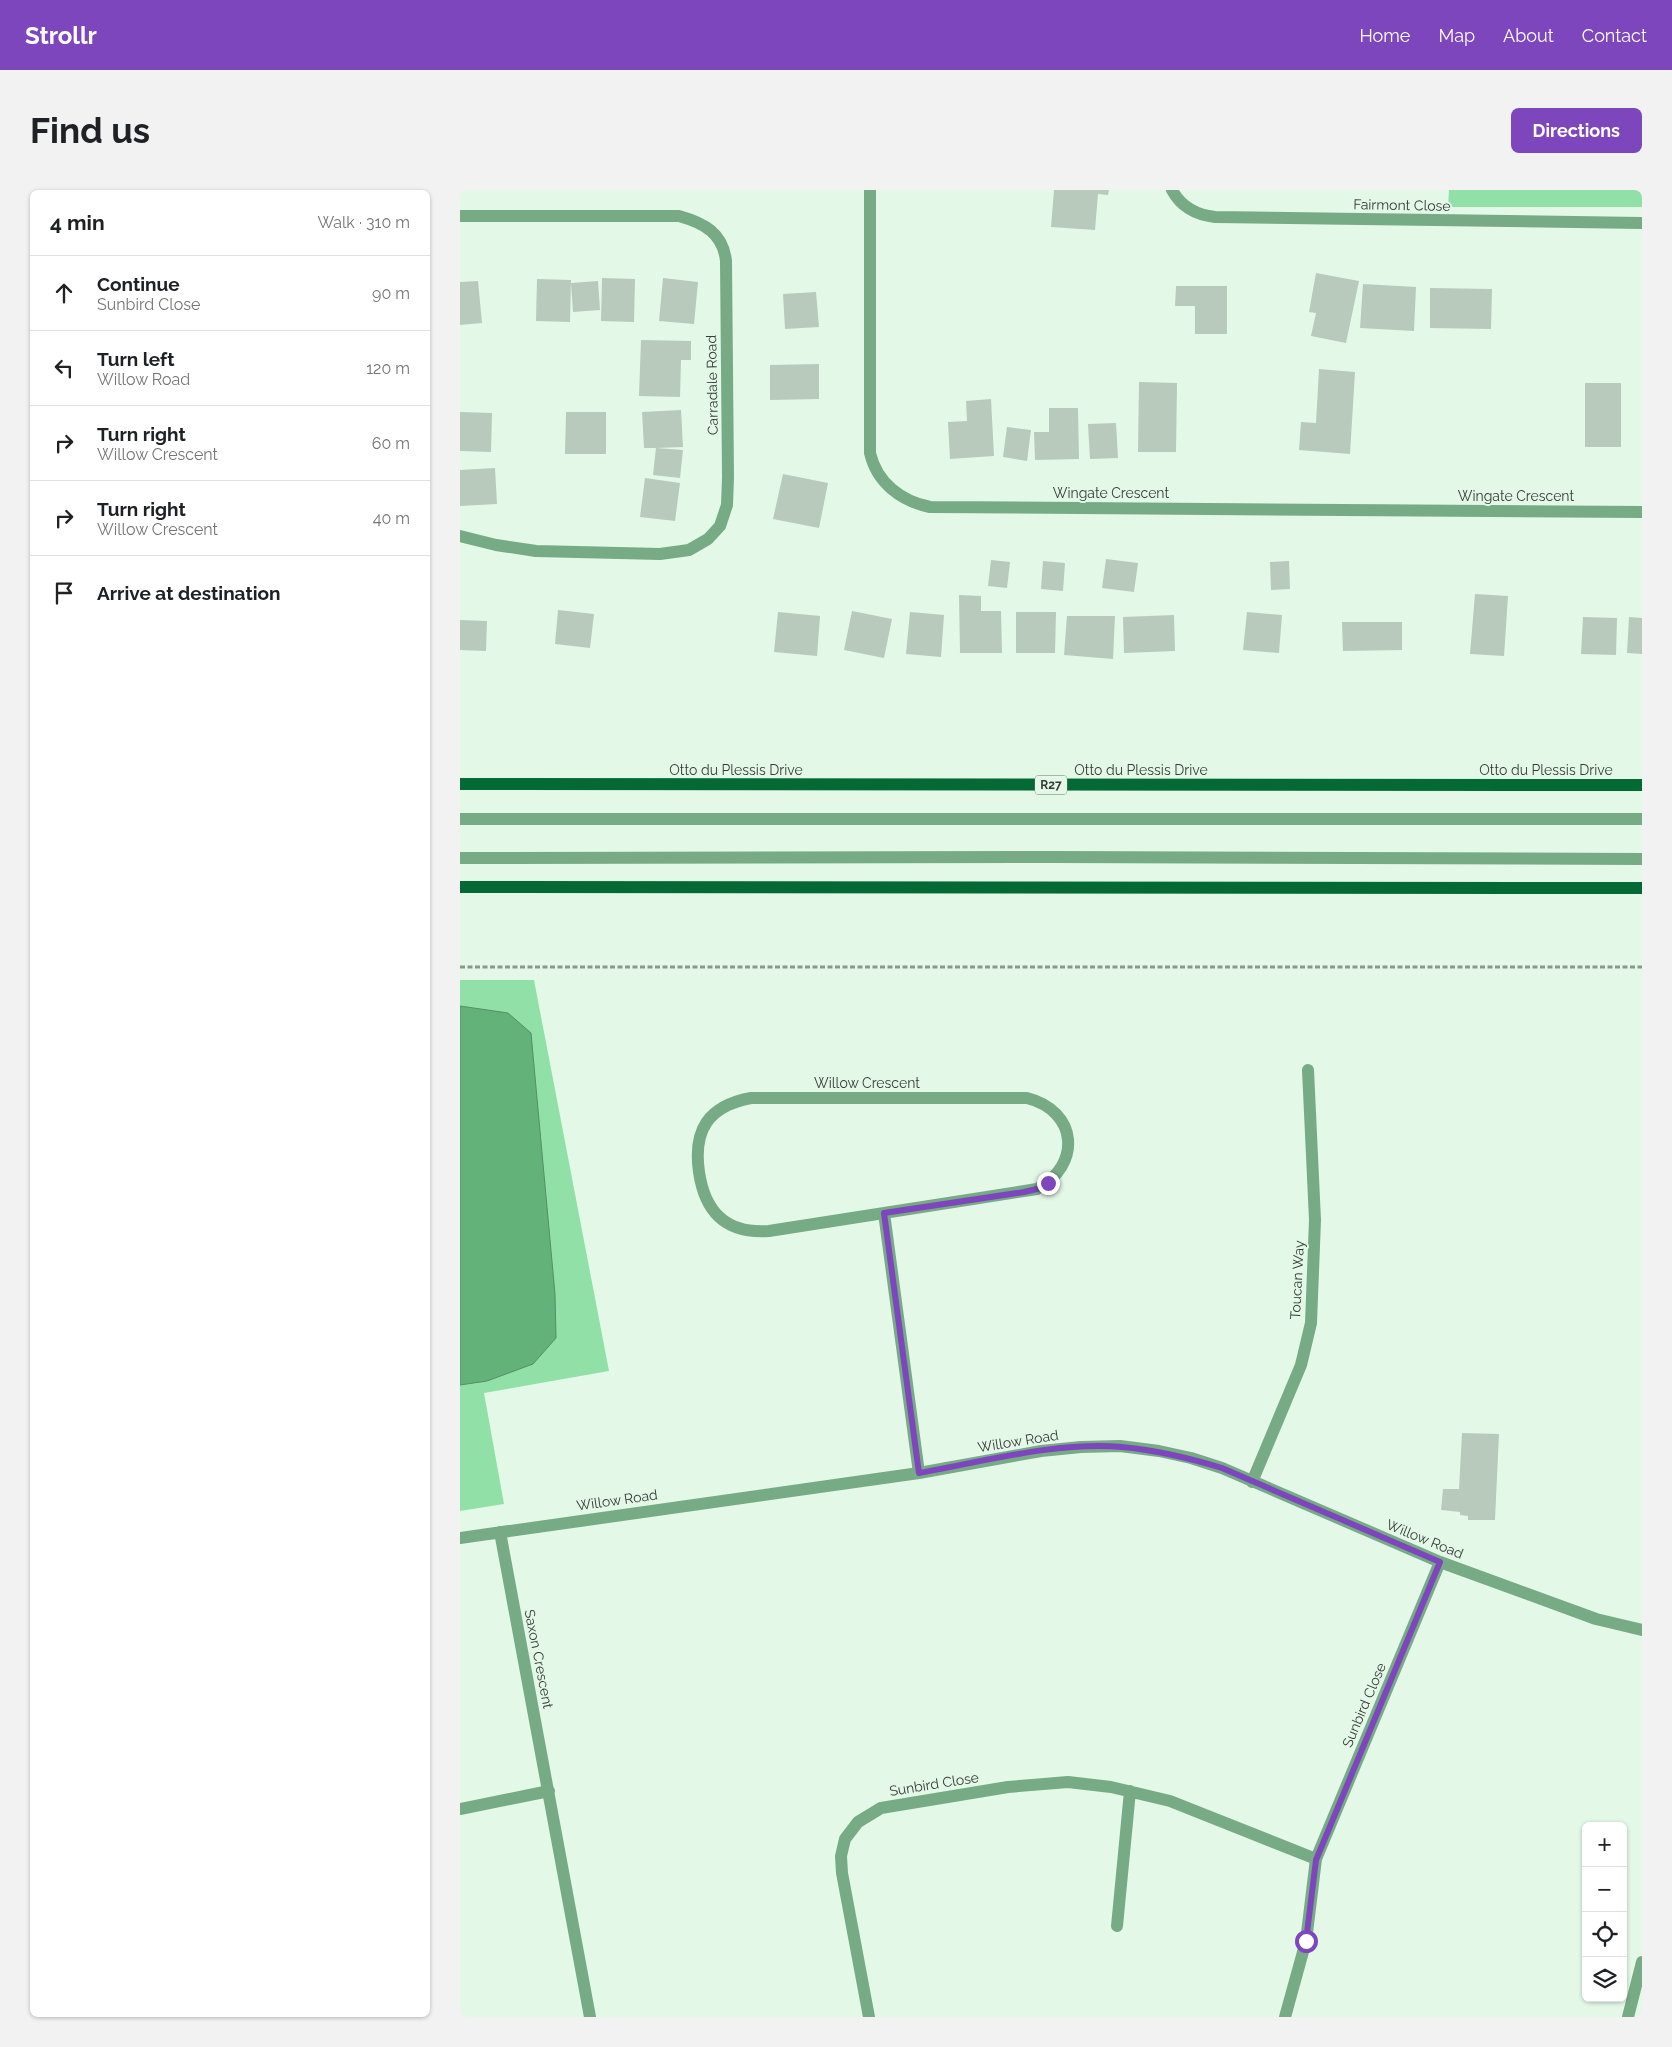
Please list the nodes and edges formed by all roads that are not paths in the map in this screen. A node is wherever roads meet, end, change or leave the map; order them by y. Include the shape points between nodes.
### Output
1 (870, 190) edge
2 (1172, 190) edge
3 (460, 216) edge
4 (1642, 223) edge
5 (1642, 512) edge
6 (460, 536) edge
7 (460, 784) edge
8 (1642, 785) edge
9 (460, 819) edge
10 (1642, 819) edge
11 (460, 858) edge
12 (1642, 859) edge
13 (460, 887) edge
14 (1642, 888) edge
15 (1308, 1070) dead end
16 (884, 1213) junction
17 (919, 1473) junction
18 (1252, 1482) junction
19 (500, 1532) junction
20 (460, 1538) edge
21 (1440, 1562) junction
22 (1642, 1630) edge
23 (549, 1791) junction
24 (1130, 1791) junction
25 (460, 1809) edge
26 (1316, 1860) junction
27 (1117, 1926) dead end
28 (1642, 1962) edge
29 (1640, 1983) edge
30 (590, 2017) edge
31 (869, 2017) edge
32 (1285, 2017) edge
33 (1628, 2017) edge

1 - 5 street, Wingate Crescent via 870,453 873,465 884,482 914,504 930,507
2 - 4 street, Fairmont Close via 1190,210 1215,218
3 - 6 street, Carradale Road via 679,216 704,225 714,234 724,247 726,261 728,477 727,505 720,526 708,539 690,550 660,554 536,551
7 - 8 main road, Otto du Plessis Drive / R27
9 - 10 street
11 - 12 street
13 - 14 main road
15 - 18 street, Toucan Way via 1315,1220 1310,1323 1301,1366
16 - 16 street, Willow Crescent via 769,1231 742,1230 719,1216 708,1204 702,1190 696,1153 703,1128 722,1107 751,1098 1027,1098 1049,1106 1064,1125 1068,1149 1065,1162 1058,1174 1037,1189
16 - 17 street
17 - 18 street, Willow Road via 1041,1451 1120,1446 1191,1458
17 - 19 street, Willow Road
18 - 21 street, Willow Road
19 - 20 street, Willow Road
19 - 23 street, Saxon Crescent
21 - 22 street, Willow Road via 1596,1619
21 - 26 street, Sunbird Close
23 - 25 street
23 - 30 street, Saxon Crescent
24 - 26 street, Sunbird Close via 1170,1801
24 - 27 street
24 - 31 street, Sunbird Close via 1068,1782 1008,1787 881,1808 858,1822 842,1847 842,1873
26 - 32 street, Sunbird Close via 1306,1941
28 - 29 street
29 - 33 street

